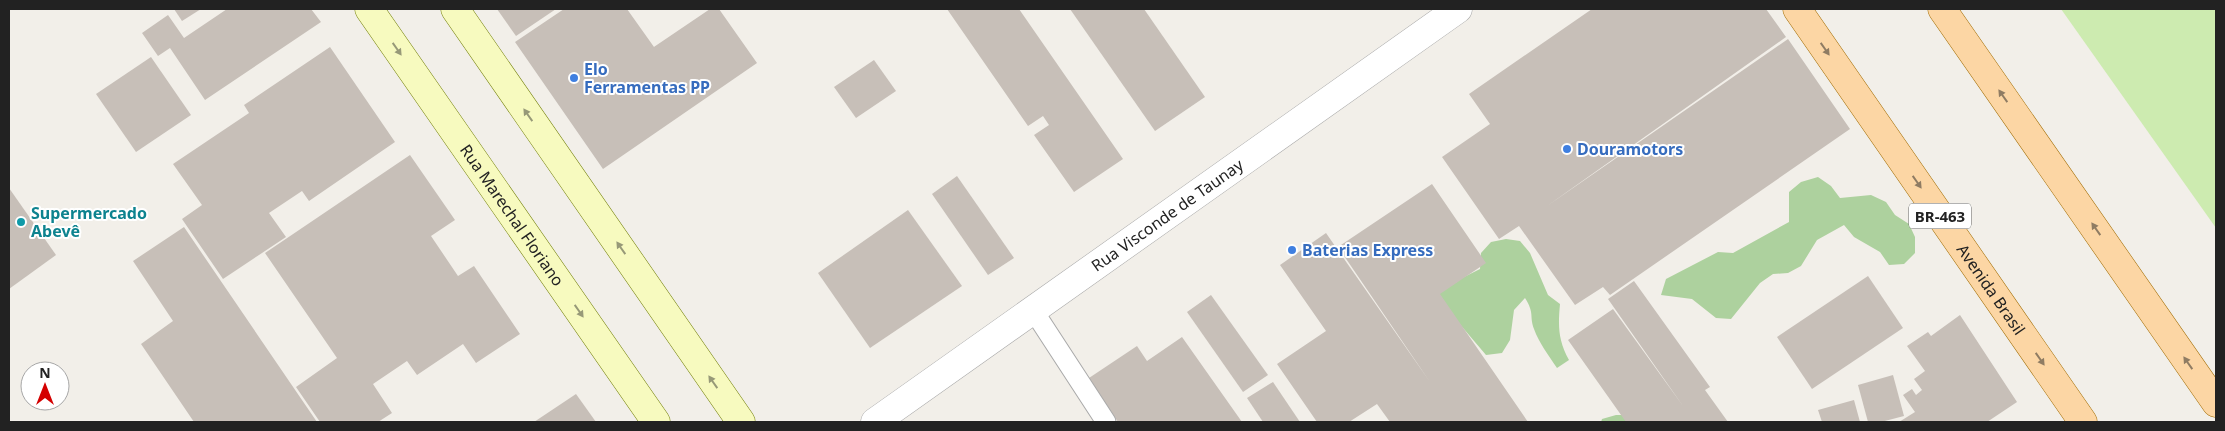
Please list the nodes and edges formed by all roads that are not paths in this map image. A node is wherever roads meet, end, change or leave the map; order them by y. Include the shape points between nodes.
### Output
1 (369, 9) edge
2 (455, 9) edge
3 (1458, 9) edge
4 (1797, 9) edge
5 (1942, 9) edge
6 (1033, 310) junction
7 (2216, 403) edge
8 (656, 422) edge
9 (741, 422) edge
10 (875, 422) edge
11 (1106, 422) edge
12 (2083, 422) edge

1 -> 8 main road, Rua Marechal Floriano
9 -> 2 main road
3 - 6 street, Rua Visconde de Taunay
4 -> 12 main road, Avenida Brasil / BR-463
7 -> 5 main road
6 - 10 street, Rua Visconde de Taunay
6 - 11 lane

